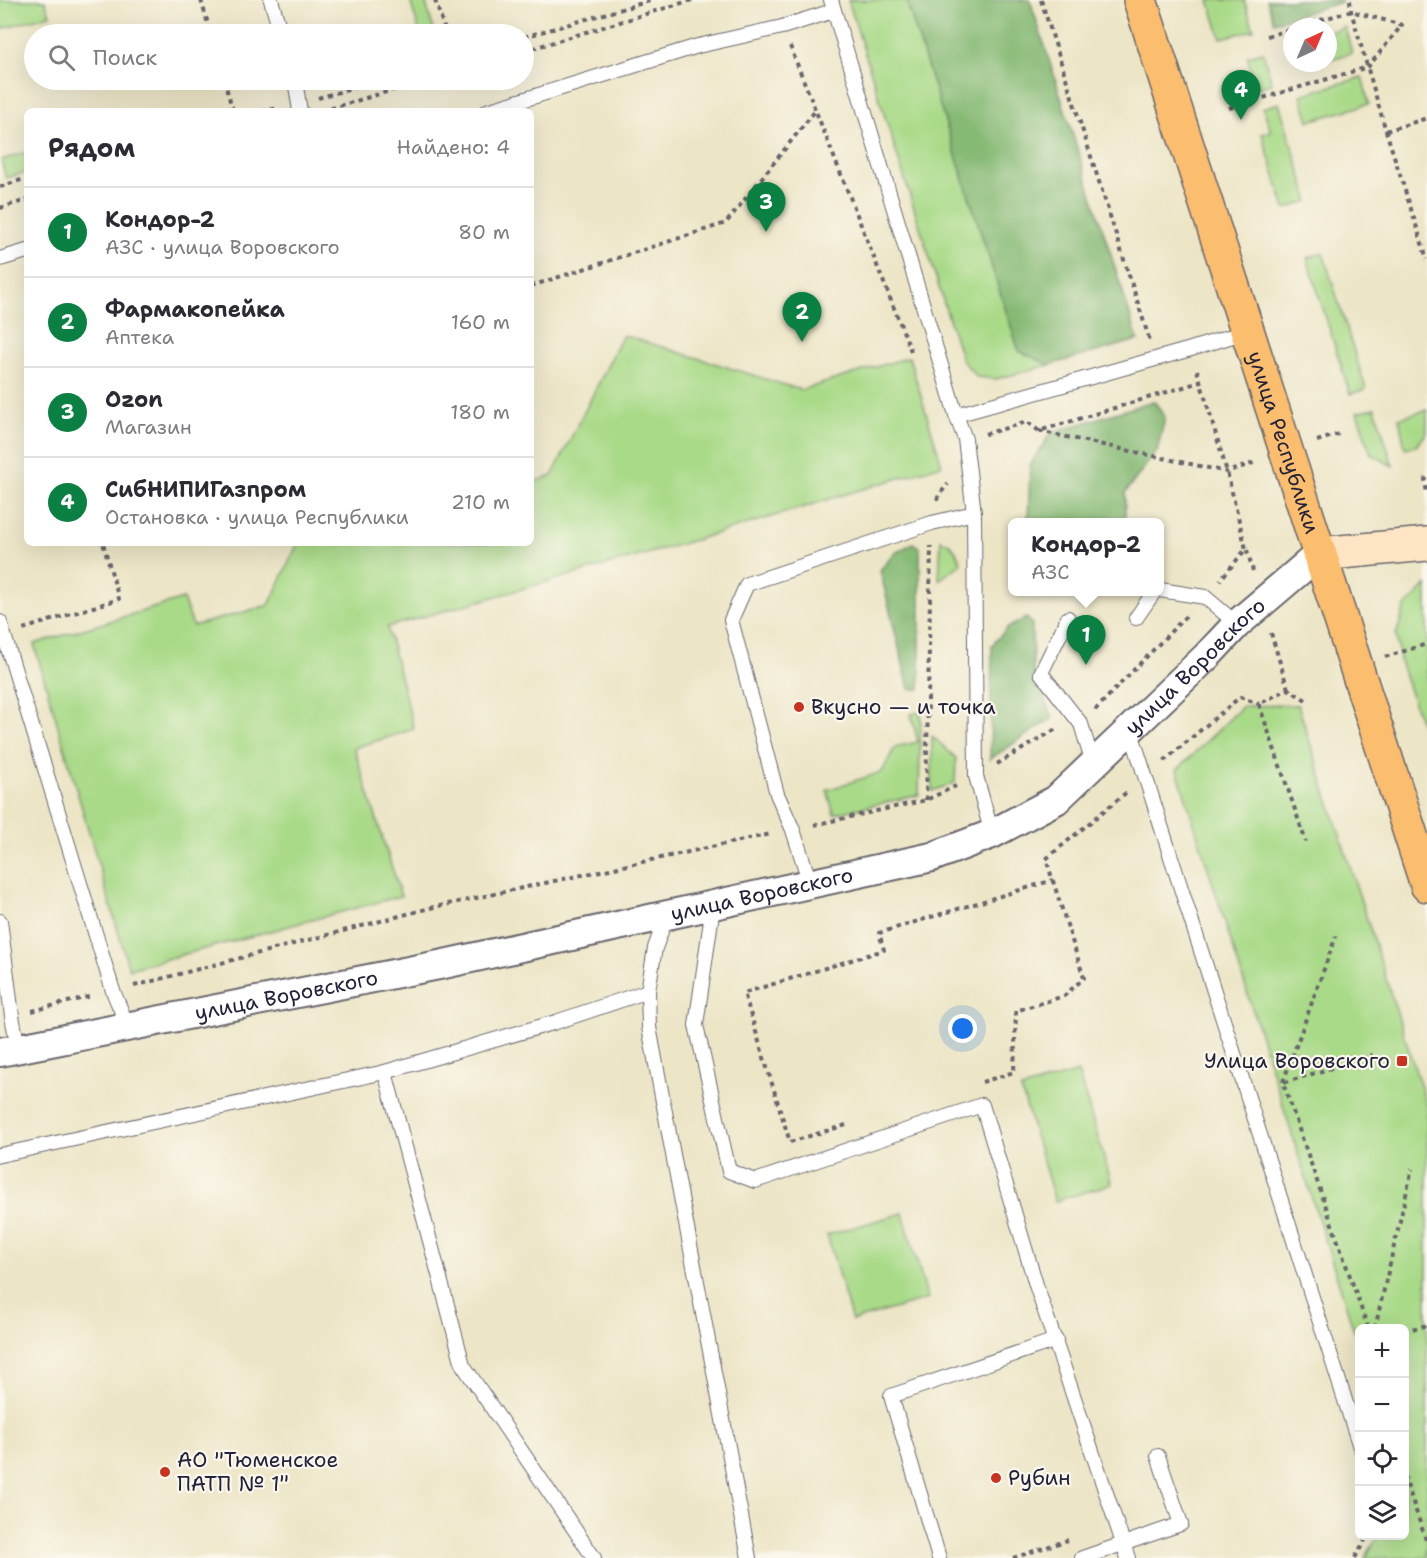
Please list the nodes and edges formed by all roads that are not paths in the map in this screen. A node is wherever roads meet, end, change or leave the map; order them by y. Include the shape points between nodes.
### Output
1 (271, 0) edge
2 (1140, 0) edge
3 (832, 6) edge
4 (278, 24) edge
5 (297, 90) edge
6 (300, 108) edge
7 (497, 108) edge
8 (24, 252) edge
9 (0, 259) edge
10 (1248, 331) junction
11 (956, 415) junction
12 (974, 513) junction
13 (1427, 544) edge
14 (1318, 554) junction
15 (1164, 591) edge
16 (1151, 596) edge
17 (1068, 618) dead end
18 (1136, 618) dead end
19 (0, 622) edge
20 (1237, 624) junction
21 (1130, 729) junction
22 (1093, 764) junction
23 (993, 834) junction
24 (810, 883) junction
25 (1427, 885) edge
26 (712, 906) junction
27 (667, 915) junction
28 (0, 921) edge
29 (648, 991) junction
30 (128, 1027) junction
31 (9, 1050) edge
32 (385, 1072) junction
33 (0, 1155) edge
34 (1056, 1340) junction
35 (1355, 1434) edge
36 (1158, 1456) dead end
37 (1124, 1544) junction
38 (594, 1558) edge
39 (748, 1558) edge
40 (939, 1558) edge
41 (1082, 1558) edge
42 (1128, 1558) edge

1 - 4 lane
2 - 10 main road, улица Республики
3 - 7 lane via 782,27 698,46
3 - 11 lane
5 - 6 lane
8 - 9 lane
10 - 11 lane
10 - 14 main road, улица Республики
11 - 12 lane via 965,440
12 - 23 lane via 976,776
12 - 24 lane via 747,584 731,620 777,794
13 - 14 street
14 - 20 street, улица Воровского
14 - 25 main road, улица Республики
15 - 20 lane via 1206,597
16 - 18 lane
17 - 22 lane via 1041,673 1081,724
19 - 30 lane
20 - 21 street, улица Воровского
21 - 22 street, улица Воровского
21 - 35 lane
22 - 23 street, улица Воровского via 1056,800
23 - 24 street, улица Воровского via 932,857
24 - 26 street, улица Воровского
26 - 27 street, улица Воровского
26 - 34 lane via 696,1025 729,1171 755,1181 982,1105
27 - 29 lane via 655,948
27 - 30 street, улица Воровского
28 - 31 lane via 12,1016
29 - 32 lane
29 - 39 lane via 649,1028
30 - 31 street, улица Воровского
32 - 33 lane
32 - 38 lane via 463,1365
34 - 37 lane
34 - 40 lane via 891,1396
36 - 37 lane via 1181,1524
37 - 41 lane
37 - 42 lane

